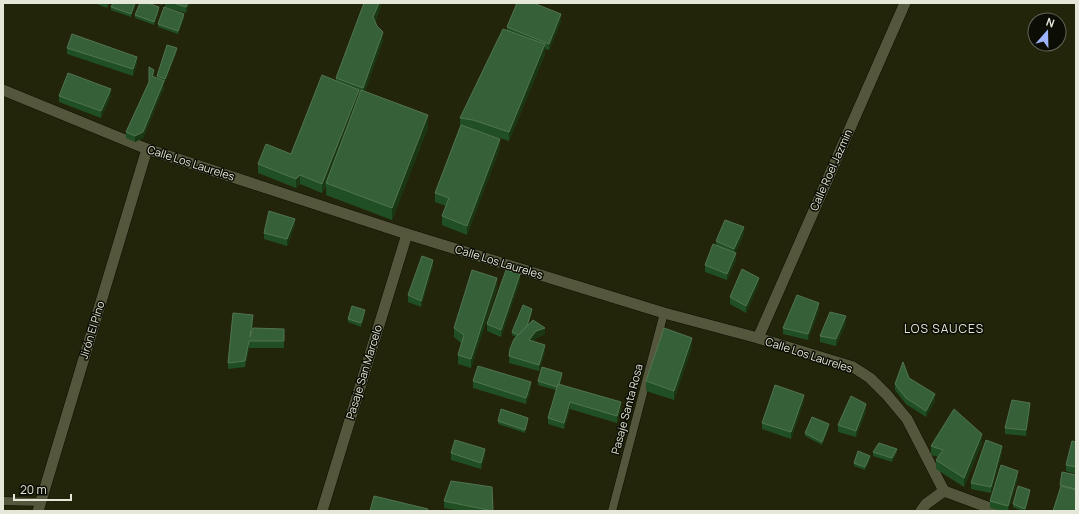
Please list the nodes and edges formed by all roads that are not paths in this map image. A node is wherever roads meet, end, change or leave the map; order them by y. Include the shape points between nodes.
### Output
1 (905, 3) edge
2 (3, 90) edge
3 (146, 149) junction
4 (407, 234) junction
5 (664, 313) junction
6 (758, 338) junction
7 (944, 491) junction
8 (3, 501) edge
9 (39, 507) edge
10 (322, 511) edge
11 (612, 511) edge
12 (921, 511) edge
13 (998, 511) edge

1 - 6 street, Calle Roel Jazmin
2 - 3 street, Calle Los Laureles
3 - 4 street, Calle Los Laureles
3 - 9 street, Jirón El Pino
4 - 5 street, Calle Los Laureles
4 - 10 street, Pasaje San Marcelo
5 - 6 street, Calle Los Laureles
5 - 11 lane, Pasaje Santa Rosa
6 - 7 street, Calle Los Laureles via 853,367 870,378 907,419
7 - 12 street via 926,504
7 - 13 street
8 - 9 lane

